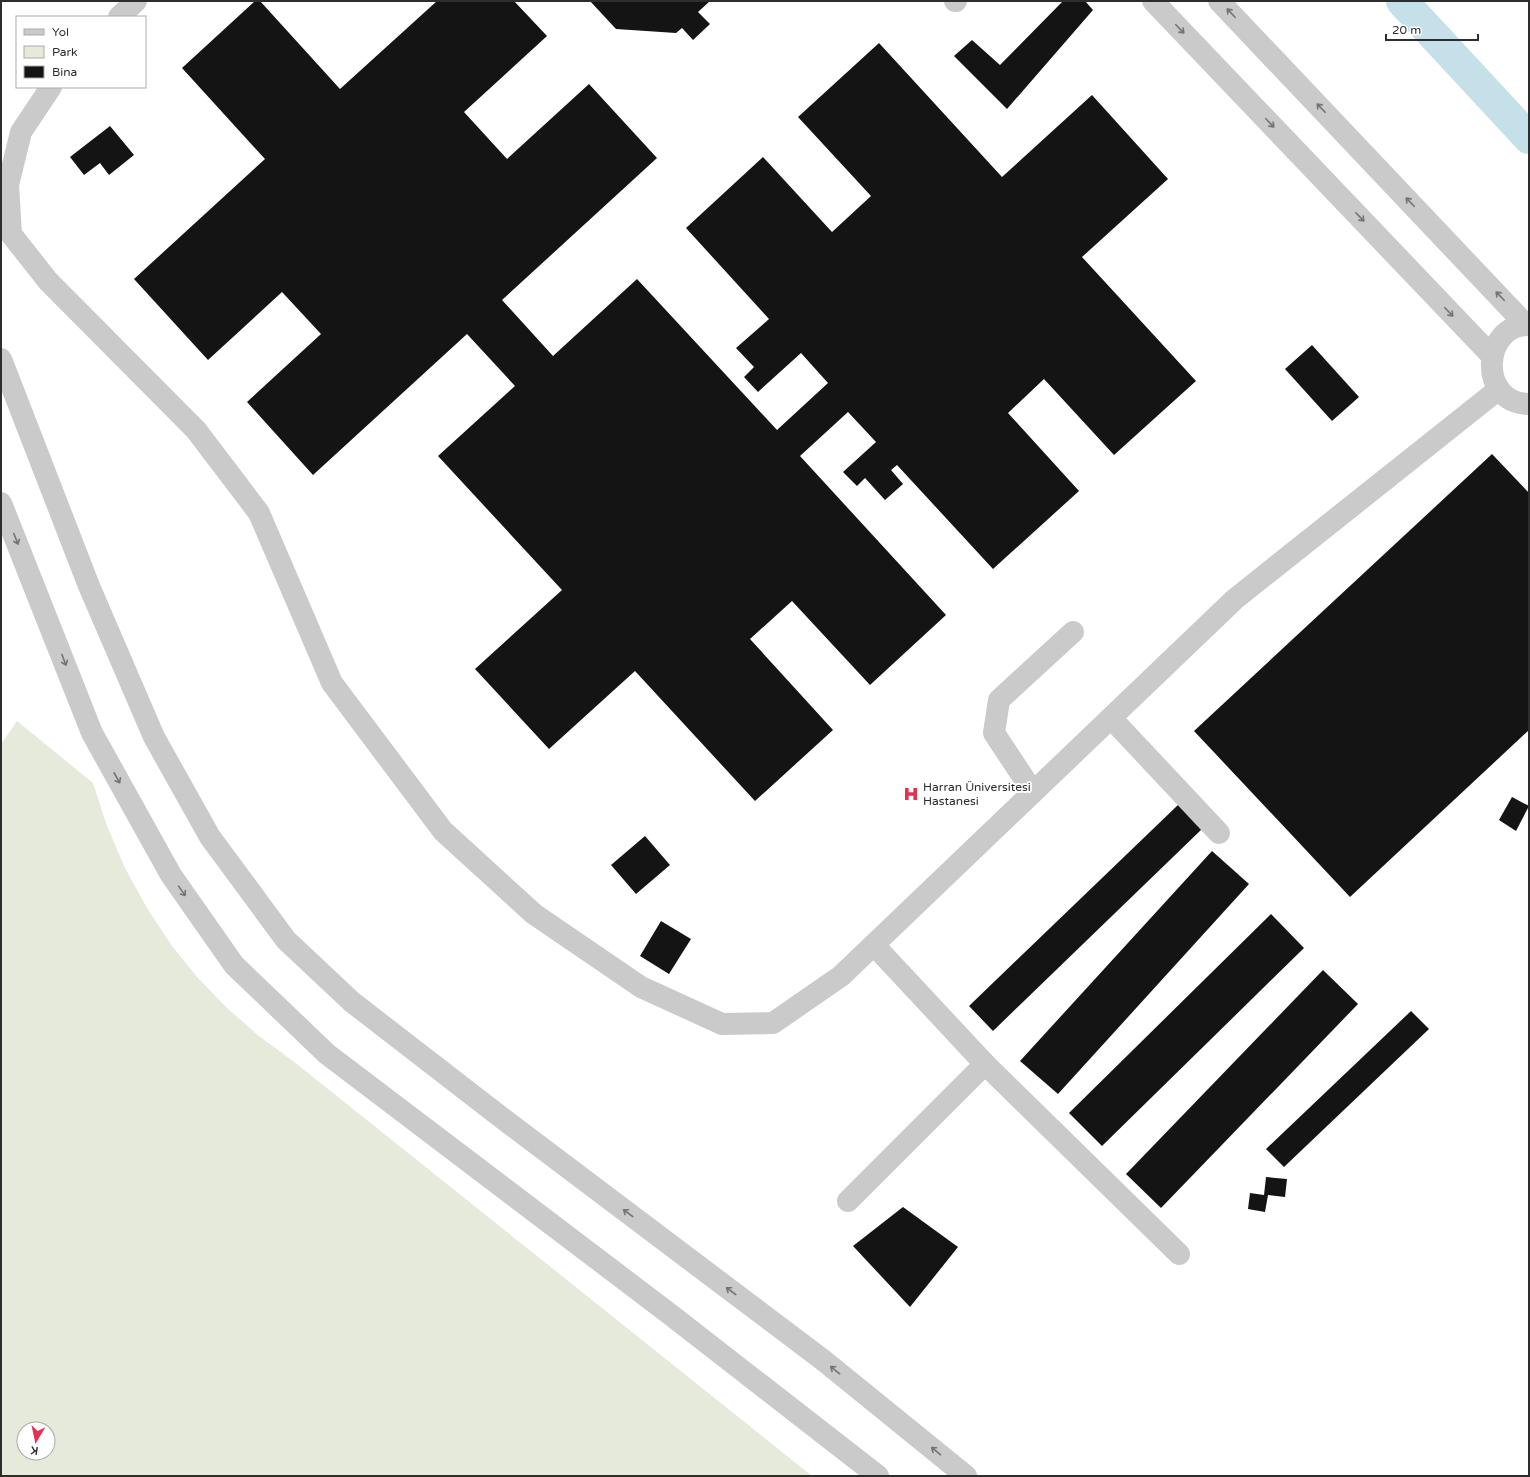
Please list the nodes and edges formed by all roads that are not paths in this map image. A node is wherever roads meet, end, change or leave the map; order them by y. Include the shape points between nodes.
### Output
1 (136, 1) edge
2 (1153, 1) edge
3 (1219, 1) edge
4 (120, 16) edge
5 (50, 88) edge
6 (1528, 325) edge
7 (1492, 356) junction
8 (1, 359) edge
9 (1499, 389) junction
10 (1529, 404) edge
11 (1, 503) edge
12 (1072, 632) dead end
13 (1111, 718) junction
14 (1033, 792) junction
15 (1219, 833) dead end
16 (874, 945) junction
17 (985, 1064) junction
18 (848, 1201) dead end
19 (1179, 1254) dead end
20 (878, 1476) edge
21 (966, 1476) edge

1 - 4 street
2 -> 7 street
6 -> 3 street
5 - 16 street via 21,132 8,185 11,234 48,280 196,430 259,513 332,683 443,831 534,914 641,987 722,1024 773,1023 841,976
6 - 7 street via 1512,330 1499,340
7 - 9 street via 1492,373
21 -> 8 street via 823,1360 352,1002 286,940 210,837 154,736 89,586
9 - 10 street via 1510,398
9 - 13 street via 1235,599
11 -> 20 street via 92,733 171,875 234,965 327,1054 665,1310
12 - 14 street via 999,700 994,733
13 - 14 street
13 - 15 street
14 - 16 street
16 - 17 street
17 - 18 street
17 - 19 street

